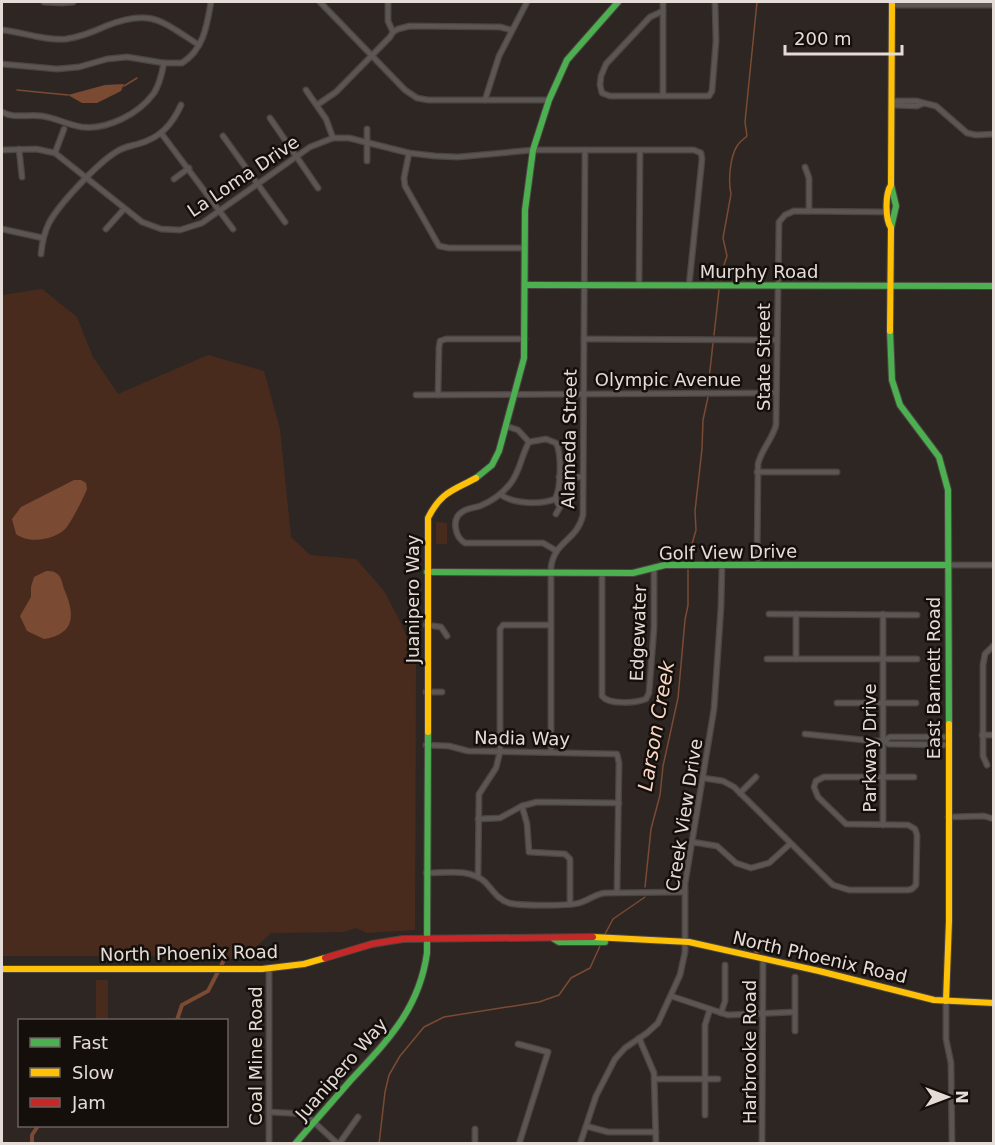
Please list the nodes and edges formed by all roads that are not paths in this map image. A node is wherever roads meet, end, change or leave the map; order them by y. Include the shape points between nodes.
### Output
1 (44, 2) edge
2 (73, 2) edge
3 (211, 2) edge
4 (320, 2) edge
5 (388, 2) edge
6 (527, 2) edge
7 (618, 2) edge
8 (663, 2) edge
9 (715, 2) edge
10 (892, 3) edge
11 (993, 5) edge
12 (663, 11) junction
13 (2, 30) edge
14 (511, 30) junction
15 (393, 32) junction
16 (199, 45) junction
17 (373, 56) junction
18 (164, 63) junction
19 (2, 64) edge
20 (306, 90) dead end
21 (663, 95) junction
22 (485, 100) junction
23 (549, 100) junction
24 (892, 103) junction
25 (181, 105) dead end
26 (317, 105) junction
27 (2, 112) edge
28 (270, 118) dead end
29 (64, 129) dead end
30 (367, 129) dead end
31 (161, 133) junction
32 (993, 134) edge
33 (223, 136) dead end
34 (333, 138) junction
35 (367, 143) junction
36 (19, 149) junction
37 (2, 150) edge
38 (533, 150) junction
39 (585, 150) junction
40 (640, 150) junction
41 (55, 153) junction
42 (409, 153) junction
43 (297, 157) junction
44 (367, 161) dead end
45 (805, 166) dead end
46 (189, 168) junction
47 (22, 177) dead end
48 (87, 178) junction
49 (174, 179) dead end
50 (259, 184) junction
51 (891, 185) junction
52 (318, 188) dead end
53 (124, 209) junction
54 (221, 212) junction
55 (809, 212) junction
56 (888, 212) junction
57 (285, 222) dead end
58 (106, 228) dead end
59 (891, 228) junction
60 (2, 229) edge
61 (233, 229) dead end
62 (43, 238) junction
63 (525, 248) junction
64 (41, 254) dead end
65 (525, 285) junction
66 (584, 285) junction
67 (639, 285) junction
68 (777, 285) junction
69 (689, 286) junction
70 (890, 286) junction
71 (993, 286) edge
72 (525, 339) junction
73 (584, 339) junction
74 (777, 340) junction
75 (515, 393) junction
76 (584, 393) junction
77 (776, 393) junction
78 (416, 394) dead end
79 (438, 395) junction
80 (506, 426) junction
81 (529, 442) junction
82 (757, 472) junction
83 (837, 472) dead end
84 (559, 477) junction
85 (583, 477) junction
86 (500, 494) junction
87 (555, 499) junction
88 (556, 514) dead end
89 (555, 550) junction
90 (757, 564) junction
91 (722, 565) junction
92 (948, 565) junction
93 (993, 565) edge
94 (654, 567) junction
95 (427, 572) junction
96 (550, 573) junction
97 (602, 573) junction
98 (769, 614) dead end
99 (796, 614) junction
100 (883, 614) junction
101 (917, 615) dead end
102 (426, 625) junction
103 (550, 625) junction
104 (447, 636) dead end
105 (993, 645) edge
106 (767, 659) dead end
107 (796, 659) junction
108 (883, 659) junction
109 (917, 659) dead end
110 (426, 692) junction
111 (442, 692) dead end
112 (837, 704) dead end
113 (883, 704) junction
114 (916, 704) dead end
115 (805, 734) dead end
116 (982, 735) junction
117 (993, 735) edge
118 (948, 737) junction
119 (883, 741) junction
120 (426, 745) junction
121 (948, 745) junction
122 (500, 752) junction
123 (551, 752) junction
124 (987, 765) dead end
125 (756, 777) dead end
126 (883, 777) junction
127 (914, 777) dead end
128 (703, 778) junction
129 (740, 793) junction
130 (619, 803) junction
131 (522, 806) junction
132 (948, 817) junction
133 (478, 819) junction
134 (993, 819) edge
135 (883, 825) junction
136 (692, 842) junction
137 (790, 843) junction
138 (426, 873) junction
139 (478, 877) junction
140 (617, 892) junction
141 (685, 892) junction
142 (570, 904) junction
143 (427, 938) junction
144 (685, 942) junction
145 (763, 960) junction
146 (725, 965) dead end
147 (2, 969) edge
148 (269, 969) junction
149 (795, 977) dead end
150 (671, 996) junction
151 (946, 1001) junction
152 (993, 1003) edge
153 (710, 1009) junction
154 (763, 1012) junction
155 (794, 1012) junction
156 (721, 1013) junction
157 (795, 1031) dead end
158 (639, 1038) junction
159 (518, 1044) dead end
160 (655, 1079) junction
161 (705, 1079) junction
162 (718, 1079) dead end
163 (269, 1112) junction
164 (705, 1115) dead end
165 (357, 1117) dead end
166 (315, 1122) junction
167 (586, 1126) junction
168 (475, 1129) dead end
169 (656, 1132) junction
170 (269, 1143) edge
171 (295, 1143) edge
172 (338, 1143) edge
173 (475, 1143) edge
174 (519, 1143) edge
175 (580, 1143) edge
176 (656, 1143) edge
177 (762, 1143) edge
178 (952, 1143) edge

1 - 2 street
3 - 16 street via 206,32
4 - 17 street
5 - 15 street via 388,21
6 - 14 street
7 - 23 street, Juanipero Way via 567,60
8 - 12 street
9 - 21 street via 712,91 709,96
10 - 11 street
10 - 24 street, East Barnett Road
12 - 21 street
12 - 21 street via 650,17 606,64 600,85 606,95
13 - 16 street via 69,39 127,18 145,17 158,20
14 - 15 street via 410,26
14 - 22 street
15 - 17 street
16 - 18 street via 182,63
17 - 22 street via 417,98
17 - 26 street
18 - 19 street via 117,57 57,69
18 - 27 street via 157,88 148,99 130,114 99,127
20 - 26 street
22 - 23 street
23 - 38 street, Juanipero Way
24 - 32 street via 916,101 939,107 967,133
24 - 51 street, East Barnett Road
25 - 31 street
26 - 34 street
28 - 43 street
29 - 41 street
30 - 35 street
31 - 46 street
31 - 48 street via 117,151
33 - 50 street
34 - 35 street
34 - 43 street, La Loma Drive via 317,143
35 - 42 street
35 - 44 street
36 - 37 street
36 - 41 street
36 - 47 street
38 - 39 street
38 - 42 street via 458,157
38 - 63 street, Juanipero Way via 526,192
39 - 40 street
39 - 66 street, Alameda Street
40 - 67 street
40 - 69 street via 701,153
41 - 48 street, La Loma Drive
42 - 63 street via 405,186 439,246
43 - 50 street, La Loma Drive
43 - 52 street
45 - 55 street
46 - 49 street
46 - 54 street
48 - 53 street, La Loma Drive
48 - 62 street via 54,214
50 - 54 street, La Loma Drive
50 - 57 street
51 - 56 street, East Barnett Road
51 - 59 street, East Barnett Road
53 - 54 street, La Loma Drive via 149,225 173,230 196,226
53 - 58 street
54 - 61 street
55 - 56 street, State Street
55 - 68 street, State Street via 790,212 779,222
56 - 59 street, East Barnett Road
59 - 70 street, East Barnett Road
60 - 62 street
62 - 64 street
63 - 65 street, Juanipero Way
65 - 66 street, Murphy Road
65 - 72 street, Juanipero Way
66 - 67 street, Murphy Road
66 - 73 street, Alameda Street
67 - 69 street, Murphy Road
68 - 69 street, Murphy Road
68 - 70 street, Murphy Road
68 - 74 street, State Street
70 - 71 street, Murphy Road
70 - 92 street, East Barnett Road via 892,380 900,405 934,448 945,474
72 - 75 street, Juanipero Way
72 - 79 street via 440,341
73 - 74 street
73 - 76 street, Alameda Street
74 - 77 street, State Street
75 - 76 street, Olympic Avenue
75 - 79 street, Olympic Avenue
75 - 80 street, Juanipero Way
76 - 77 street, Olympic Avenue
76 - 85 street, Alameda Street
77 - 82 street, State Street via 776,425 759,459
78 - 79 street, Olympic Avenue
80 - 81 street via 518,430
80 - 95 street, Juanipero Way via 488,471 446,491 431,510
81 - 84 street via 546,439 556,443
81 - 86 street via 517,473
82 - 83 street
82 - 90 street, State Street
84 - 85 street
84 - 87 street
85 - 89 street, Alameda Street via 583,515 579,526
86 - 87 street via 522,501
86 - 89 street via 462,512 456,520 459,539 469,543 543,543
87 - 88 street via 560,507
89 - 96 street
90 - 91 street, Golf View Drive
90 - 92 street, Golf View Drive
91 - 94 street, Golf View Drive
91 - 128 street, Creek View Drive via 714,709
92 - 93 street, Golf View Drive
92 - 118 street, East Barnett Road
94 - 97 street, Golf View Drive via 638,573
94 - 97 street, Edgewater via 649,693 641,701 603,699
95 - 96 street, Golf View Drive
95 - 102 street, Juanipero Way
96 - 97 street, Golf View Drive
96 - 103 street
98 - 99 street
99 - 100 street
99 - 107 street
100 - 101 street
100 - 108 street, Parkway Drive
102 - 104 street via 441,627
102 - 110 street, Juanipero Way
103 - 122 street via 503,625 500,629
103 - 123 street
105 - 116 street via 983,660
106 - 107 street
107 - 108 street
108 - 109 street
108 - 113 street, Parkway Drive
110 - 111 street
110 - 120 street, Juanipero Way
112 - 113 street
113 - 114 street
113 - 119 street, Parkway Drive
115 - 119 street
116 - 117 street
116 - 124 street
118 - 119 street via 890,737
118 - 121 street, East Barnett Road
119 - 121 street
119 - 126 street, Parkway Drive
120 - 122 street, Nadia Way
120 - 138 street, Juanipero Way
121 - 132 street, East Barnett Road
122 - 123 street, Nadia Way
122 - 133 street via 496,768 479,794
123 - 130 street, Nadia Way via 618,755
125 - 129 street
126 - 127 street
126 - 135 street, Parkway Drive
126 - 135 street via 824,777 814,787 818,797 846,824
128 - 129 street via 729,783
128 - 136 street, Creek View Drive
129 - 137 street
130 - 131 street via 537,802
130 - 140 street
131 - 133 street via 500,818
131 - 142 street via 529,852 565,854 570,859
132 - 134 street
132 - 151 street, East Barnett Road
133 - 139 street
135 - 137 street, Parkway Drive via 910,826 916,831 915,887 838,887 828,882
136 - 137 street via 717,846 736,863 750,868 769,863
136 - 141 street, Creek View Drive
138 - 139 street via 466,873
138 - 143 street, Juanipero Way
139 - 142 street via 496,896 508,902
140 - 141 street
140 - 142 street via 598,893
141 - 144 street, Creek View Drive
143 - 144 street, North Phoenix Road via 635,938
143 - 148 street, North Phoenix Road via 383,942
143 - 166 street, Juanipero Way via 423,978 409,1013
144 - 145 street, North Phoenix Road
144 - 150 street, Creek View Drive via 680,975
145 - 151 street, North Phoenix Road
145 - 154 street, Harbrooke Road
146 - 156 street
147 - 148 street, North Phoenix Road
148 - 163 street, Coal Mine Road
149 - 155 street
150 - 153 street
150 - 158 street, Creek View Drive via 654,1029
151 - 152 street, North Phoenix Road
151 - 178 street, East Barnett Road
153 - 156 street
153 - 161 street via 705,1025
154 - 155 street
154 - 156 street
154 - 177 street, Harbrooke Road
155 - 157 street
158 - 160 street
158 - 167 street, Creek View Drive via 615,1059
159 - 174 street via 548,1052
160 - 161 street
160 - 169 street
161 - 162 street
161 - 164 street
163 - 166 street via 302,1113
163 - 170 street, Coal Mine Road
165 - 172 street
166 - 171 street, Juanipero Way
166 - 172 street
167 - 169 street via 608,1132
167 - 175 street, Creek View Drive
168 - 173 street
169 - 176 street

